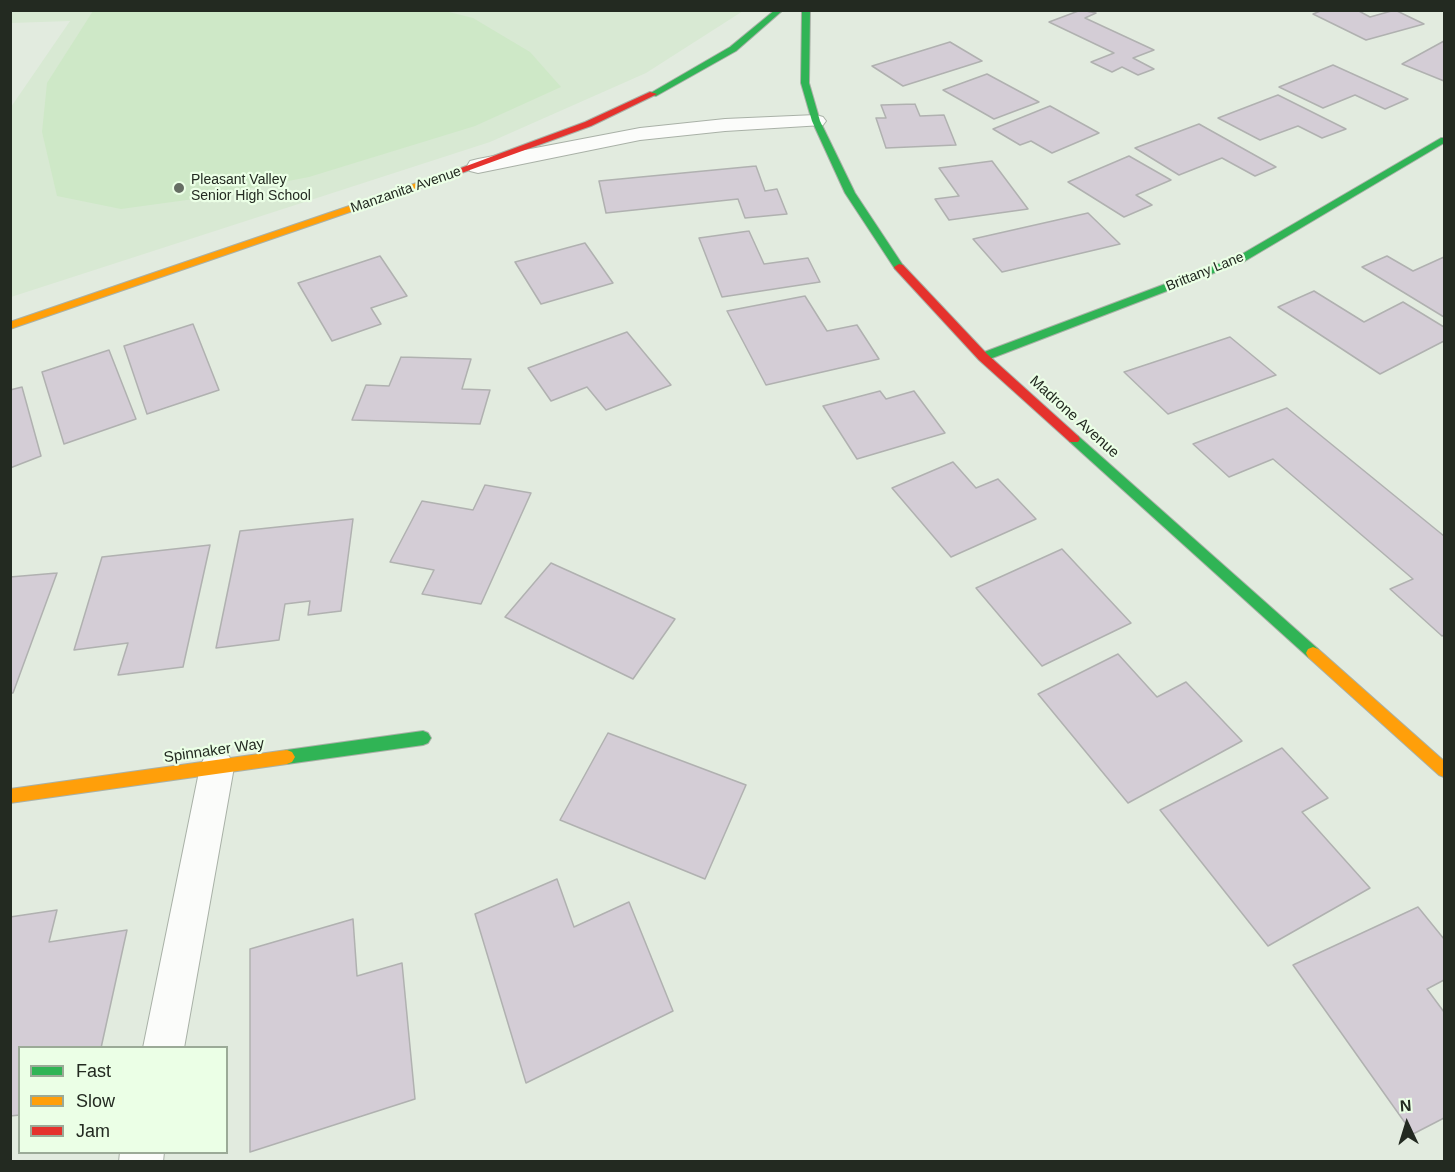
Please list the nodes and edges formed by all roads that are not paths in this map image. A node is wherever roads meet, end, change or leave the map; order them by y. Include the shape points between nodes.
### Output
1 (780, 10) edge
2 (806, 10) edge
3 (816, 121) junction
4 (1444, 140) edge
5 (473, 167) junction
6 (10, 326) edge
7 (983, 357) junction
8 (423, 738) dead end
9 (217, 767) junction
10 (1444, 770) edge
11 (10, 796) edge
12 (163, 1046) edge

1 - 5 street, Manzanita Avenue via 733,49 663,89 588,124
2 - 3 street, Madrone Avenue via 805,83
3 - 5 street via 640,134
3 - 7 street, Madrone Avenue via 850,193 897,266
4 - 7 street, Brittany Lane via 1241,259
5 - 6 street, Manzanita Avenue
7 - 10 street, Madrone Avenue
8 - 9 street, Spinnaker Way
9 - 11 street, Spinnaker Way
9 - 12 lane

